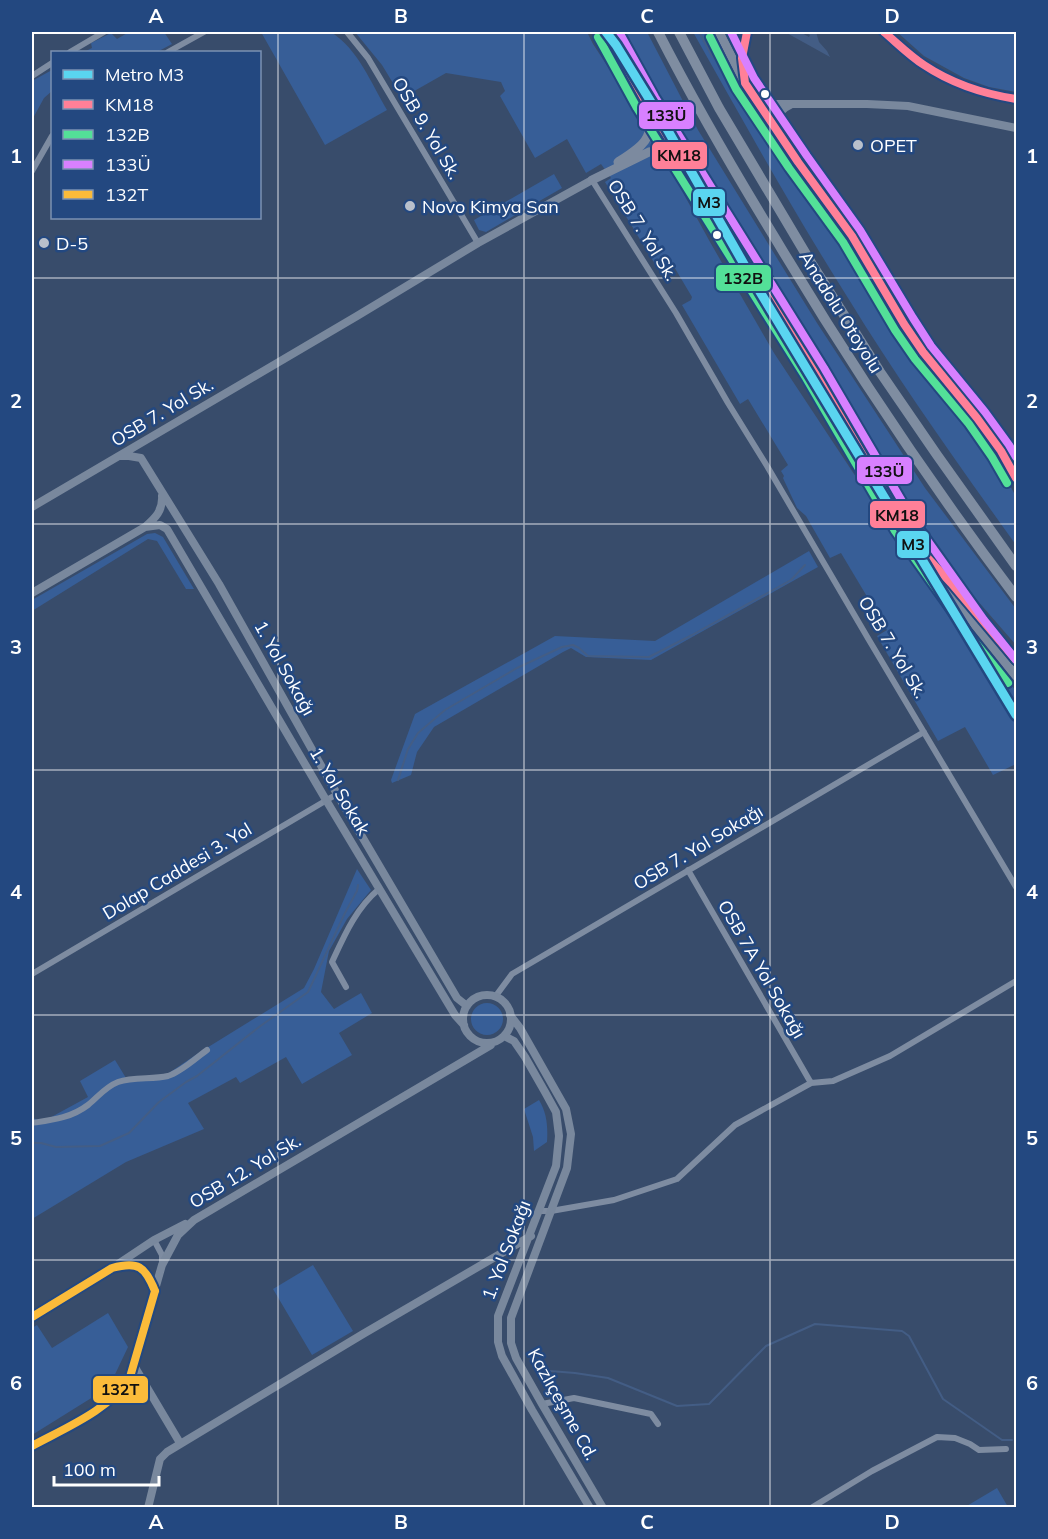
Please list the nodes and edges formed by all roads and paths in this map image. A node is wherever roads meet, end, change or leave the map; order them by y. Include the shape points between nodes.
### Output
1 (104, 32) edge
2 (204, 32) edge
3 (347, 32) edge
4 (607, 32) edge
5 (658, 32) edge
6 (679, 32) edge
7 (719, 32) edge
8 (747, 32) edge
9 (884, 32) edge
10 (72, 51) edge
11 (170, 51) edge
12 (51, 64) edge
13 (32, 76) edge
14 (745, 83) junction
15 (755, 98) junction
16 (1017, 99) edge
17 (646, 102) junction
18 (793, 103) junction
19 (1017, 128) edge
20 (51, 138) edge
21 (782, 138) junction
22 (690, 170) junction
23 (32, 171) edge
24 (592, 180) junction
25 (478, 243) junction
26 (145, 441) junction
27 (120, 456) junction
28 (141, 458) junction
29 (1017, 478) edge
30 (161, 493) junction
31 (32, 507) edge
32 (145, 527) junction
33 (923, 553) junction
34 (1017, 566) edge
35 (32, 592) edge
36 (1017, 597) edge
37 (1017, 660) edge
38 (1017, 676) edge
39 (924, 732) junction
40 (337, 794) junction
41 (326, 800) junction
42 (688, 870) junction
43 (1017, 887) edge
44 (379, 889) junction
45 (32, 974) edge
46 (1017, 981) edge
47 (346, 987) dead end
48 (495, 997) junction
49 (467, 1006) junction
50 (510, 1015) junction
51 (464, 1025) junction
52 (504, 1036) junction
53 (475, 1040) junction
54 (491, 1042) junction
55 (207, 1050) dead end
56 (467, 1059) junction
57 (811, 1083) junction
58 (32, 1123) edge
59 (540, 1211) junction
60 (552, 1211) junction
61 (194, 1220) junction
62 (543, 1234) junction
63 (529, 1236) junction
64 (154, 1240) junction
65 (162, 1265) junction
66 (112, 1268) junction
67 (155, 1291) junction
68 (32, 1317) edge
69 (133, 1364) junction
70 (542, 1404) junction
71 (658, 1424) dead end
72 (180, 1443) junction
73 (34, 1446) edge
74 (1006, 1449) dead end
75 (148, 1508) edge
76 (590, 1508) edge
77 (603, 1508) edge
78 (811, 1508) edge

1 - 10 street
2 - 11 street
3 - 25 street, OSB 9. Yol Sk. via 368,58
4 - 17 main road
5 - 36 highway, Anadolu Otoyolu via 810,296 943,497
6 - 34 highway, Anadolu Otoyolu via 719,108 880,372
7 - 14 main road
8 - 14 street via 742,58
9 - 16 street via 923,65 953,82
12 - 13 street
14 - 15 main road
15 - 18 street via 771,104
15 - 21 main road
17 - 22 main road
17 - 24 main road via 651,118 645,142
18 - 19 street via 908,106
18 - 21 street via 779,113 777,128
20 - 23 street
21 - 29 main road via 852,236 923,352 1001,450
22 - 24 main road via 669,153 655,151
22 - 33 main road
24 - 25 street, OSB 7. Yol Sk.
24 - 39 street, OSB 7. Yol Sk. via 676,313
25 - 26 street, OSB 7. Yol Sk.
26 - 27 street, OSB 7. Yol Sk.
26 - 28 street
27 - 28 street
27 - 31 street, OSB 7. Yol Sk.
28 - 30 street, 1. Yol Sokağı
30 - 32 street via 159,514
30 - 40 street, 1. Yol Sokağı via 219,584
32 - 35 street
32 - 41 street, 1. Yol Sokak via 160,525 167,529
33 - 37 main road
33 - 38 main road
39 - 42 street, OSB 7. Yol Sokağı
39 - 43 street, OSB 7. Yol Sk.
40 - 41 street, Dolap Caddesi 3. Yol
40 - 49 street, 1. Yol Sokağı via 457,998
41 - 44 street, 1. Yol Sokak
41 - 45 street, Dolap Caddesi 3. Yol
42 - 48 street, OSB 7. Yol Sokağı via 512,974
42 - 57 street, OSB 7A Yol Sokağı
44 - 47 street via 351,922 332,962
44 - 51 street, 1. Yol Sokak
46 - 57 street via 890,1056 833,1081
48 - 49 street via 479,996
48 - 50 street
49 - 51 street
50 - 52 street
50 - 60 street via 566,1109 571,1134 567,1168
51 - 53 street
52 - 54 street
52 - 59 street, 1. Yol Sokağı via 514,1041 525,1057 556,1112 556,1166
53 - 54 street
53 - 56 street
54 - 56 street, OSB 12. Yol Sk.
55 - 58 street via 174,1074 123,1080 73,1114
56 - 61 street, OSB 12. Yol Sk.
57 - 60 street via 735,1125 677,1179 614,1200
59 - 60 street
59 - 63 street, 1. Yol Sokağı
60 - 62 street, Kazlıçeşme Cd.
61 - 64 street
61 - 65 street, OSB 12. Yol Sk. via 178,1234
62 - 63 street
62 - 70 street, Kazlıçeşme Cd. via 510,1318 516,1358
63 - 72 street
63 - 76 street, 1. Yol Sokağı via 498,1316 498,1342 502,1356
64 - 65 street via 162,1255
64 - 66 street
65 - 67 street, OSB 12. Yol Sk.
66 - 67 street via 140,1266
66 - 68 street
67 - 69 street, OSB 12. Yol Sk.
69 - 72 street
69 - 73 street, OSB 12. Yol Sk. via 130,1377 115,1397
70 - 71 street via 574,1398 651,1414
70 - 77 street, Kazlıçeşme Cd.
72 - 75 street via 160,1460
74 - 78 street via 980,1450 955,1438 937,1437

